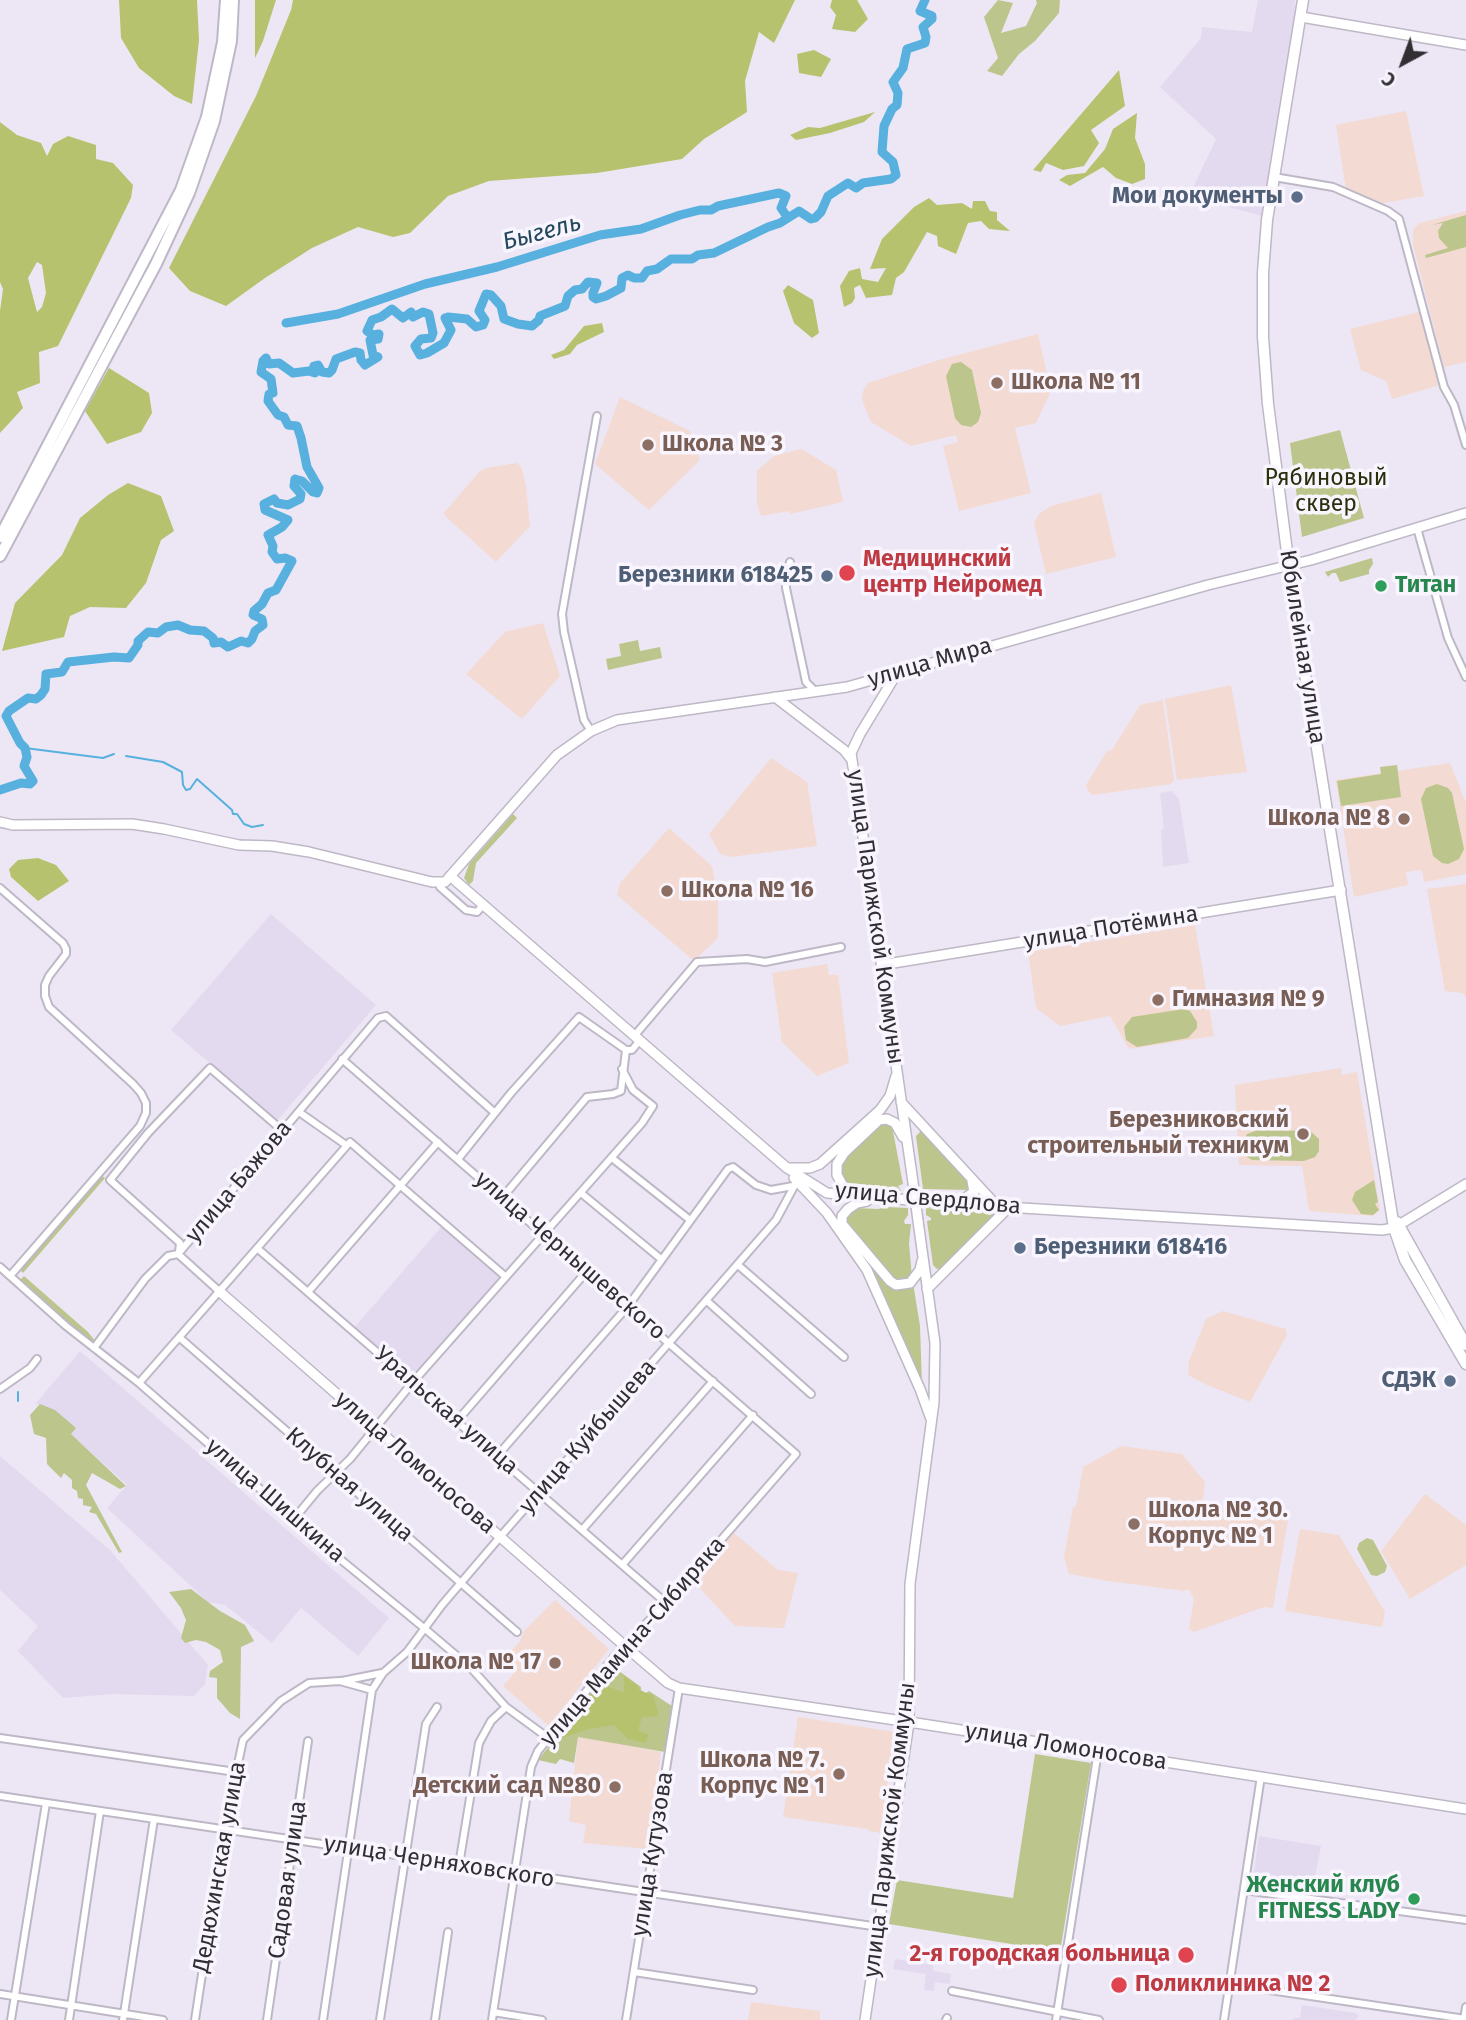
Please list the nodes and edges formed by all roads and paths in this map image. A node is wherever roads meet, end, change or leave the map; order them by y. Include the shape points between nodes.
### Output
1 (226, 0) edge
2 (233, 0) edge
3 (1303, 0) edge
4 (1301, 17) junction
5 (1466, 45) edge
6 (1274, 177) junction
7 (597, 416) dead end
8 (1466, 445) edge
9 (1466, 513) edge
10 (1417, 528) junction
11 (0, 537) edge
12 (0, 556) edge
13 (790, 562) dead end
14 (1289, 566) junction
15 (897, 673) junction
16 (1466, 677) edge
17 (806, 682) junction
18 (816, 692) junction
19 (800, 694) junction
20 (775, 697) junction
21 (591, 731) junction
22 (852, 760) junction
23 (0, 822) edge
24 (445, 882) junction
25 (0, 888) edge
26 (1341, 890) junction
27 (483, 905) junction
28 (841, 947) dead end
29 (881, 965) junction
30 (637, 1037) junction
31 (626, 1050) junction
32 (342, 1059) junction
33 (622, 1069) junction
34 (897, 1073) junction
35 (901, 1102) junction
36 (299, 1112) junction
37 (495, 1113) junction
38 (924, 1128) junction
39 (283, 1131) junction
40 (438, 1142) junction
41 (348, 1143) junction
42 (908, 1151) junction
43 (612, 1158) junction
44 (458, 1159) junction
45 (787, 1168) junction
46 (971, 1178) junction
47 (795, 1183) junction
48 (1466, 1184) edge
49 (400, 1186) junction
50 (580, 1193) junction
51 (868, 1197) junction
52 (502, 1198) junction
53 (886, 1199) junction
54 (957, 1204) junction
55 (997, 1206) junction
56 (1010, 1206) junction
57 (690, 1220) junction
58 (1396, 1227) junction
59 (544, 1234) junction
60 (257, 1248) junction
61 (178, 1254) junction
62 (923, 1257) junction
63 (661, 1259) junction
64 (738, 1265) junction
65 (0, 1267) edge
66 (587, 1271) junction
67 (10, 1276) junction
68 (506, 1277) junction
69 (927, 1289) junction
70 (219, 1291) junction
71 (308, 1292) junction
72 (707, 1301) junction
73 (628, 1306) junction
74 (180, 1338) junction
75 (671, 1343) junction
76 (1466, 1345) edge
77 (94, 1348) junction
78 (844, 1357) dead end
79 (37, 1359) dead end
80 (1466, 1364) edge
81 (713, 1381) junction
82 (412, 1382) junction
83 (139, 1383) junction
84 (0, 1389) edge
85 (811, 1394) dead end
86 (753, 1415) junction
87 (457, 1420) junction
88 (932, 1423) junction
89 (375, 1428) junction
90 (796, 1454) joint
91 (497, 1456) junction
92 (336, 1474) junction
93 (539, 1492) junction
94 (294, 1518) junction
95 (582, 1530) junction
96 (500, 1537) junction
97 (622, 1565) junction
98 (461, 1583) junction
99 (666, 1603) junction
100 (424, 1628) junction
101 (517, 1632) dead end
102 (626, 1647) junction
103 (383, 1673) junction
104 (340, 1681) junction
105 (679, 1688) junction
106 (372, 1690) junction
107 (436, 1706) dead end
108 (506, 1707) junction
109 (909, 1722) junction
110 (547, 1737) junction
111 (0, 1738) edge
112 (308, 1741) dead end
113 (1098, 1751) junction
114 (236, 1772) junction
115 (1261, 1776) junction
116 (0, 1796) edge
117 (46, 1803) junction
118 (1466, 1809) edge
119 (100, 1811) junction
120 (154, 1819) junction
121 (224, 1830) junction
122 (293, 1840) junction
123 (348, 1848) junction
124 (406, 1857) junction
125 (459, 1865) junction
126 (514, 1874) junction
127 (1244, 1890) junction
128 (647, 1894) junction
129 (1466, 1920) edge
130 (879, 1927) junction
131 (448, 1933) dead end
132 (634, 1972) junction
133 (1229, 1984) junction
134 (753, 1990) dead end
135 (952, 1991) dead end
136 (0, 1994) edge
137 (15, 1997) junction
138 (71, 2006) junction
139 (1466, 2007) edge
140 (493, 2012) junction
141 (1057, 2016) edge
142 (124, 2017) edge
143 (11, 2020) edge
144 (69, 2020) edge
145 (163, 2020) edge
146 (195, 2020) edge
147 (267, 2020) edge
148 (324, 2020) edge
149 (380, 2020) edge
150 (435, 2020) edge
151 (492, 2020) edge
152 (542, 2020) edge
153 (626, 2020) edge
154 (865, 2020) edge
155 (1099, 2020) edge
156 (1224, 2020) edge
157 (1465, 2020) edge

1 - 11 highway via 223,42 207,117 181,190
2 - 12 highway via 231,41 214,121 189,193 156,264
3 - 4 main road, Юбилейная улица
4 - 5 main road
4 - 6 main road, Юбилейная улица
6 - 8 street via 1333,187 1399,219 1444,387
6 - 14 main road, Юбилейная улица via 1263,273 1263,337
7 - 21 street via 562,614 584,720
9 - 10 main road, улица Мира
10 - 14 main road, улица Мира
10 - 16 street via 1448,638
13 - 17 street via 786,588
14 - 15 main road, улица Мира
14 - 26 main road, Юбилейная улица
15 - 18 main road, улица Мира
15 - 22 main road, улица Парижской Коммуны via 853,746
17 - 18 street
17 - 19 street
18 - 19 main road, улица Мира
19 - 20 main road, улица Мира
20 - 21 main road, улица Мира via 617,720
20 - 22 main road
21 - 24 main road, улица Мира via 552,760
22 - 29 main road, улица Парижской Коммуны
23 - 24 main road via 132,824 239,845 309,852
24 - 27 main road, улица Свердлова
24 - 27 street via 466,910 477,912
25 - 67 street via 66,949 45,985 49,1007 133,1084 146,1103 140,1126
26 - 29 main road, улица Потёмина
26 - 58 main road, Юбилейная улица
27 - 30 main road, улица Свердлова
28 - 30 street via 765,962 697,962
29 - 34 main road, улица Парижской Коммуны
30 - 31 street via 632,1050
30 - 45 main road, улица Свердлова
31 - 33 street
31 - 37 street via 579,1017
32 - 36 street, улица Бажова
32 - 37 street, улица Бажова via 378,1018 386,1016
32 - 40 street, улица Чернышевского
33 - 43 street via 633,1090 653,1106
33 - 52 street via 621,1091 587,1097
34 - 35 main road, улица Парижской Коммуны
34 - 45 main road via 885,1103 820,1164
35 - 38 main road
35 - 42 main road, улица Парижской Коммуны
36 - 39 street, улица Бажова
36 - 41 street
37 - 44 street
38 - 42 main road via 911,1131
38 - 46 main road
39 - 61 street, улица Бажова
39 - 61 street, улица Ломоносова via 210,1068 148,1133 110,1180 180,1243
40 - 44 street, улица Чернышевского
40 - 49 street
41 - 49 street
41 - 60 street
42 - 51 main road via 899,1128 887,1119 879,1120 844,1153 837,1169 839,1181
42 - 62 main road, улица Парижской Коммуны, bridge
43 - 50 street
43 - 57 street
44 - 52 street, улица Чернышевского
45 - 47 main road
45 - 51 main road, улица Свердлова via 827,1192
46 - 54 main road via 974,1192
46 - 55 main road
47 - 57 street via 771,1191 733,1167
47 - 64 street, улица Куйбышева via 776,1220
47 - 88 main road via 827,1213 867,1270
48 - 58 main road, улица Свердлова
49 - 68 street
49 - 71 street
50 - 59 street
50 - 63 street
51 - 53 main road, улица Свердлова
52 - 59 street, улица Чернышевского
53 - 54 main road, улица Свердлова
53 - 62 main road via 858,1202 844,1212 842,1224 896,1285 914,1280
54 - 55 main road, улица Свердлова
55 - 56 main road, улица Свердлова
56 - 58 main road, улица Свердлова via 1379,1230
56 - 69 main road
57 - 63 street
58 - 76 main road, Юбилейная улица
58 - 80 main road, Юбилейная улица via 1405,1260
59 - 66 street, улица Чернышевского
59 - 68 street
60 - 70 street
60 - 71 street, Уральская улица
61 - 70 street, улица Ломоносова
61 - 77 street, улица Бажова via 168,1256 145,1279
62 - 69 main road, улица Парижской Коммуны
63 - 73 street
64 - 72 street, улица Куйбышева
64 - 78 street
65 - 67 street, улица Шишкина
66 - 73 street, улица Чернышевского
66 - 87 street
67 - 77 street, улица Шишкина
68 - 82 street
69 - 88 main road, улица Парижской Коммуны via 936,1368
70 - 74 street
70 - 89 main road, улица Ломоносова
71 - 82 street, Уральская улица
72 - 75 street, улица Куйбышева
72 - 85 street
73 - 75 street, улица Чернышевского
73 - 91 street
74 - 83 street
74 - 92 street, Клубная улица
75 - 81 street, улица Чернышевского
75 - 93 street, улица Куйбышева
77 - 83 street, улица Шишкина
79 - 84 street
81 - 86 street, улица Чернышевского
81 - 95 street
82 - 87 street, Уральская улица
82 - 89 street
83 - 94 street, улица Шишкина
86 - 90 street, улица Чернышевского
86 - 97 street
87 - 91 street, Уральская улица
88 - 109 main road, улица Парижской Коммуны via 910,1584
89 - 92 street
89 - 96 main road, улица Ломоносова
90 - 99 street, улица Мамина-Сибиряка
91 - 93 street, Уральская улица
92 - 94 street
92 - 98 street, Клубная улица
93 - 95 street, Уральская улица
93 - 96 street, улица Куйбышева
94 - 100 street, улица Шишкина
95 - 97 street, Уральская улица
96 - 98 street, улица Куйбышева
96 - 102 main road, улица Ломоносова
97 - 99 street, Уральская улица
98 - 100 street, улица Куйбышева
98 - 101 street, Клубная улица
99 - 102 street, улица Мамина-Сибиряка
100 - 103 street, улица Куйбышева via 407,1652
100 - 108 street, улица Шишкина via 471,1668
102 - 105 main road, улица Ломоносова
102 - 110 street, улица Мамина-Сибиряка
103 - 104 street
103 - 106 street, улица Куйбышева
104 - 106 street, Дедюхинская улица
104 - 114 street, Дедюхинская улица via 309,1683 281,1701 243,1740
105 - 109 main road, улица Ломоносова
105 - 128 street, улица Кутузова
106 - 123 street, улица Куйбышева
107 - 124 street via 426,1724
108 - 110 street, улица Шишкина
108 - 125 street via 491,1721 479,1743
109 - 113 main road, улица Ломоносова
109 - 130 main road, улица Парижской Коммуны
110 - 126 street, улица Мамина-Сибиряка via 531,1767
111 - 114 street
112 - 122 street, Садовая улица
113 - 115 main road, улица Ломоносова
113 - 141 street
114 - 121 street, Дедюхинская улица
115 - 118 main road, улица Ломоносова
115 - 127 street
116 - 117 street, улица Черняховского
117 - 119 street, улица Черняховского
117 - 137 street
119 - 120 street, улица Черняховского
119 - 138 street
120 - 121 street, улица Черняховского
120 - 142 street
121 - 122 street, улица Черняховского
121 - 146 street, Дедюхинская улица
122 - 123 street, улица Черняховского
122 - 147 street, Садовая улица
123 - 124 street, улица Черняховского
123 - 148 street, улица Куйбышева
124 - 125 street, улица Черняховского
124 - 149 street
125 - 126 street, улица Черняховского
126 - 128 street, улица Черняховского
126 - 140 street, улица Мамина-Сибиряка
127 - 129 street
127 - 133 street
128 - 130 street, улица Черняховского
128 - 132 street, улица Кутузова
130 - 154 main road, улица Парижской Коммуны
131 - 150 street
132 - 134 street
132 - 153 street, улица Кутузова
133 - 156 street
133 - 157 street
135 - 141 street
136 - 137 street
137 - 138 street
137 - 143 street
138 - 142 street
138 - 144 street
139 - 157 street
140 - 151 street, улица Мамина-Сибиряка
140 - 152 street
141 - 155 street
142 - 145 street

